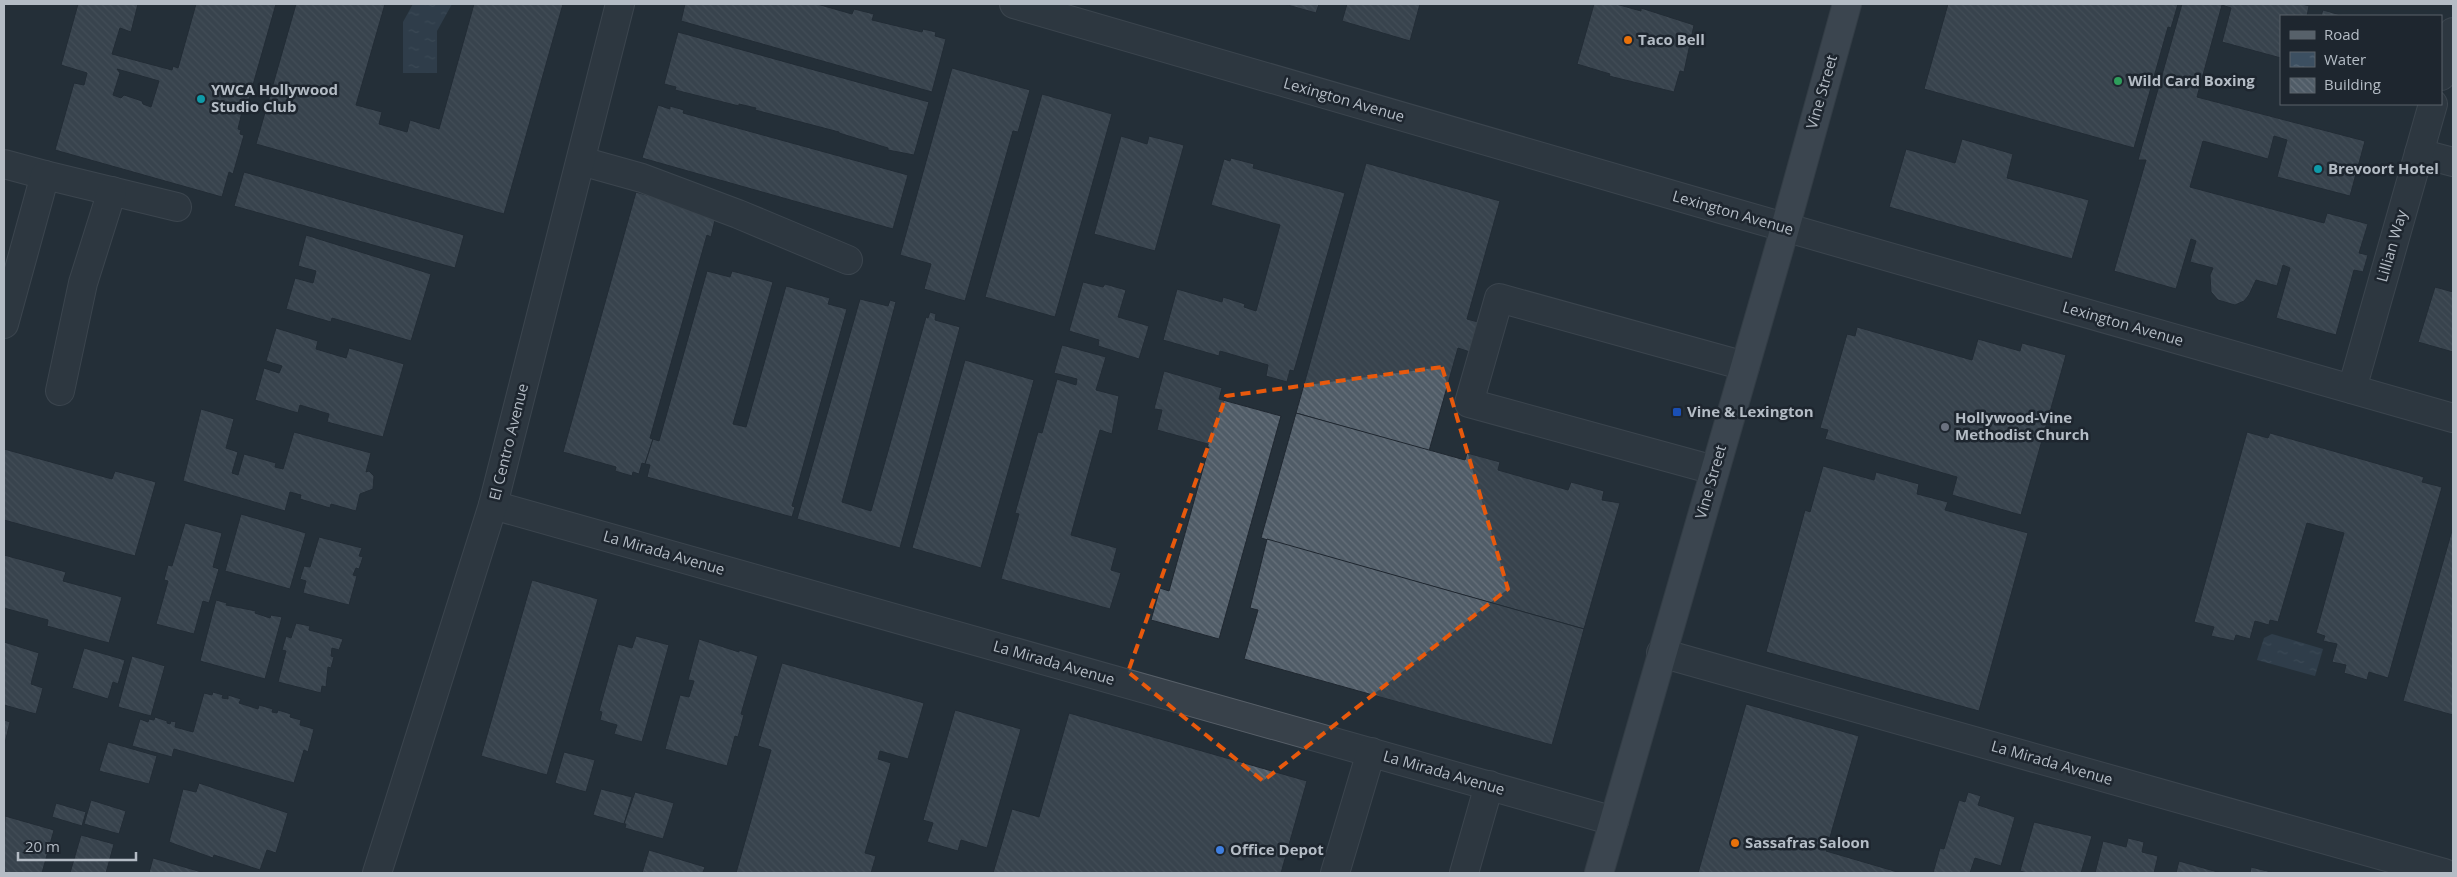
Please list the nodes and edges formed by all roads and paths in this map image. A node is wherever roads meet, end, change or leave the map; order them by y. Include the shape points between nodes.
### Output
1 (620, 4) edge
2 (1014, 4) edge
3 (1847, 4) edge
4 (2453, 32) edge
5 (2442, 72) edge
6 (2433, 105) edge
7 (2419, 152) junction
8 (580, 161) junction
9 (2453, 162) edge
10 (4, 164) edge
11 (45, 175) junction
12 (112, 191) junction
13 (177, 207) dead end
14 (1785, 228) junction
15 (848, 260) dead end
16 (4, 324) edge
17 (1745, 366) junction
18 (2352, 389) junction
19 (60, 391) dead end
20 (2453, 418) edge
21 (1714, 470) junction
22 (493, 505) junction
23 (1662, 653) junction
24 (1371, 752) junction
25 (1489, 785) junction
26 (1614, 821) junction
27 (377, 873) edge
28 (1335, 873) edge
29 (1464, 873) edge
30 (1599, 873) edge
31 (2444, 873) edge

1 - 8 street, El Centro Avenue
2 - 14 street, Lexington Avenue
3 - 14 main road, Vine Street
4 - 5 street
6 - 7 street, Lillian Way
7 - 9 street
7 - 18 street, Lillian Way
8 - 15 street via 642,178
8 - 22 street, El Centro Avenue
10 - 11 street
11 - 12 street
11 - 16 street
12 - 13 street
12 - 19 street via 83,283
14 - 17 main road, Vine Street
14 - 18 street, Lexington Avenue
17 - 21 main road, Vine Street
17 - 21 street via 1499,298 1469,403
18 - 20 street, Lexington Avenue
21 - 23 main road, Vine Street
22 - 24 street, La Mirada Avenue
22 - 27 street, El Centro Avenue
23 - 26 main road, Vine Street
23 - 31 street, La Mirada Avenue
24 - 25 street, La Mirada Avenue
24 - 28 street
25 - 26 street, La Mirada Avenue
25 - 29 street
26 - 30 main road, Vine Street

